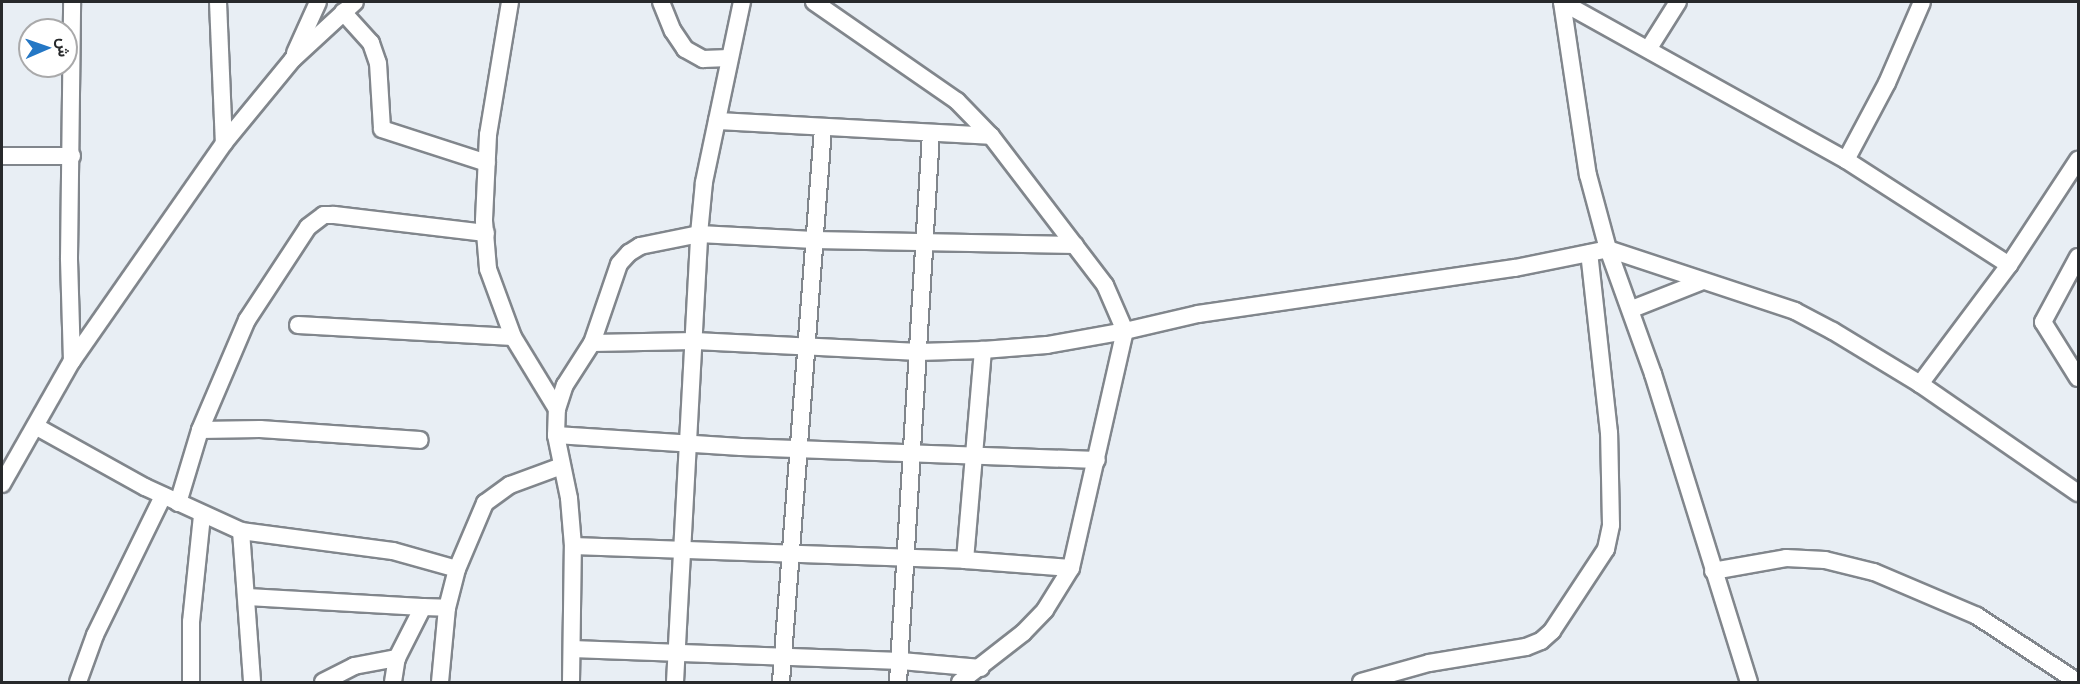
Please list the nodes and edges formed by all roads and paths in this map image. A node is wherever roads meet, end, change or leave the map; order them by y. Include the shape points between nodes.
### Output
1 (72, 2) edge
2 (218, 2) edge
3 (318, 2) edge
4 (510, 2) edge
5 (661, 2) edge
6 (742, 2) edge
7 (814, 2) edge
8 (1562, 2) edge
9 (1678, 2) edge
10 (1922, 2) edge
11 (349, 7) edge
12 (1649, 48) junction
13 (729, 58) junction
14 (293, 59) junction
15 (717, 121) junction
16 (823, 129) junction
17 (931, 133) junction
18 (991, 136) junction
19 (224, 144) junction
20 (2, 156) edge
21 (72, 156) junction
22 (1846, 160) junction
23 (2079, 160) edge
24 (487, 163) junction
25 (486, 233) junction
26 (699, 234) junction
27 (814, 240) junction
28 (924, 243) junction
29 (1075, 245) junction
30 (1608, 249) junction
31 (1589, 253) junction
32 (2079, 257) edge
33 (2009, 265) junction
34 (1703, 280) junction
35 (1632, 309) junction
36 (298, 325) dead end
37 (1125, 331) junction
38 (513, 337) junction
39 (695, 341) junction
40 (592, 343) junction
41 (807, 347) junction
42 (983, 350) junction
43 (919, 351) junction
44 (72, 361) junction
45 (2079, 378) edge
46 (1920, 384) junction
47 (557, 410) junction
48 (37, 427) junction
49 (200, 430) junction
50 (556, 435) junction
51 (420, 440) dead end
52 (688, 444) junction
53 (799, 449) junction
54 (913, 451) junction
55 (974, 454) junction
56 (1097, 460) junction
57 (562, 466) junction
58 (2, 484) edge
59 (2079, 493) edge
60 (170, 500) junction
61 (202, 515) junction
62 (242, 531) junction
63 (573, 546) junction
64 (685, 550) junction
65 (792, 552) junction
66 (907, 558) junction
67 (965, 560) junction
68 (1071, 568) junction
69 (457, 569) junction
70 (1713, 571) junction
71 (248, 597) junction
72 (423, 607) junction
73 (447, 608) junction
74 (572, 649) junction
75 (677, 654) junction
76 (783, 657) junction
77 (397, 658) junction
78 (901, 661) junction
79 (981, 668) junction
80 (78, 682) edge
81 (191, 682) edge
82 (252, 682) edge
83 (323, 682) edge
84 (393, 682) edge
85 (440, 682) edge
86 (571, 682) edge
87 (675, 682) edge
88 (782, 682) edge
89 (898, 682) edge
90 (960, 682) edge
91 (1361, 682) edge
92 (1749, 682) edge
93 (2079, 682) edge

1 - 21 street
2 - 19 street
3 - 14 street
4 - 24 street via 494,87
5 - 13 street via 685,49 704,59
6 - 13 street
7 - 18 street via 957,101
8 - 12 street
8 - 30 street via 1588,175
9 - 12 street
10 - 22 street via 1887,83
11 - 14 street
11 - 24 street via 378,63 382,129
12 - 22 street
13 - 15 street
14 - 19 street
15 - 16 street
15 - 26 street
16 - 17 street
16 - 27 street
17 - 18 street
17 - 28 street
18 - 29 street
19 - 44 street
20 - 21 street
21 - 44 street
22 - 33 street
23 - 33 street
24 - 25 street
25 - 38 street via 488,269
25 - 49 street via 324,215 303,233 247,320
26 - 27 street
26 - 39 street
26 - 40 street via 640,246 629,253 619,264
27 - 28 street
27 - 41 street
28 - 29 street
28 - 43 street
29 - 37 street via 1117,306
30 - 31 street
30 - 34 street
30 - 35 street
31 - 37 street via 1515,268 1198,314
31 - 91 street via 1609,433 1611,525 1606,549 1552,631 1541,641 1429,663
32 - 45 street via 2043,322
33 - 46 street
34 - 35 street
34 - 46 street via 1795,311
35 - 70 street
36 - 38 street
37 - 42 street via 1047,345
37 - 56 street
38 - 47 street
39 - 40 street
39 - 41 street
39 - 52 street
40 - 47 street via 565,385
41 - 43 street
41 - 53 street
42 - 43 street
42 - 55 street
43 - 54 street
44 - 48 street
46 - 59 street
47 - 50 street
48 - 58 street
48 - 60 street
49 - 51 street via 260,429
49 - 60 street
50 - 52 street
50 - 57 street
52 - 53 street
52 - 64 street
53 - 54 street
53 - 65 street
54 - 55 street
54 - 66 street
55 - 56 street
55 - 67 street
56 - 68 street
57 - 63 street
57 - 69 street via 494,494 476,520
60 - 61 street
60 - 80 street via 95,635
61 - 62 street
61 - 81 street via 191,622
62 - 69 street via 393,551
62 - 71 street
63 - 64 street
63 - 74 street
64 - 65 street
64 - 75 street
65 - 66 street
65 - 76 street
66 - 67 street
66 - 78 street
67 - 68 street
68 - 79 street via 1045,610 1004,652
69 - 73 street
70 - 92 street
70 - 93 street via 1786,558 1825,560 1874,572 1977,616
71 - 72 street
71 - 82 street
72 - 73 street
72 - 77 street
73 - 85 street
74 - 75 street
74 - 86 street
75 - 76 street
75 - 87 street
76 - 78 street
76 - 88 street
77 - 83 street via 354,666
77 - 84 street
78 - 79 street
78 - 89 street
79 - 90 street

